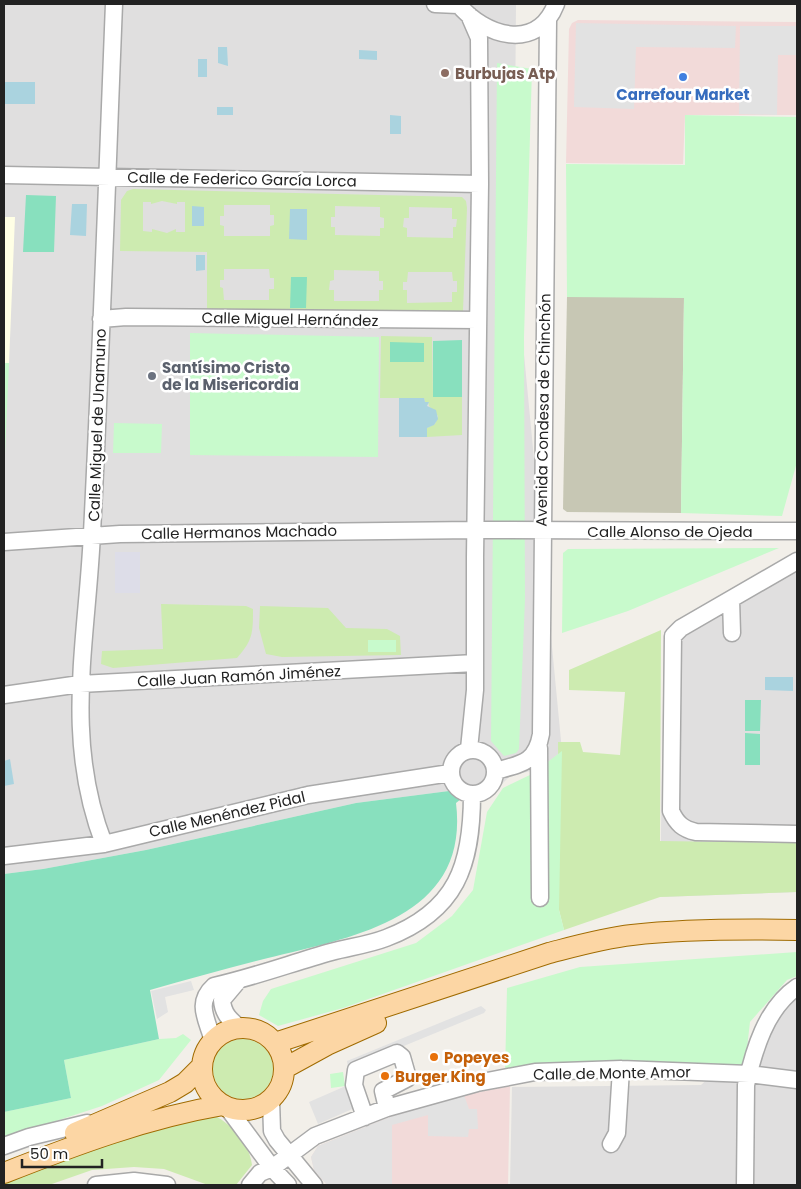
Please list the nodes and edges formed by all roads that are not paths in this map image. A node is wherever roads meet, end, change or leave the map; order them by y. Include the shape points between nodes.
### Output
1 (114, 4) edge
2 (435, 4) edge
3 (556, 4) edge
4 (462, 8) edge
5 (548, 21) junction
6 (4, 175) edge
7 (108, 177) junction
8 (480, 184) junction
9 (101, 319) junction
10 (478, 320) junction
11 (797, 531) edge
12 (92, 534) junction
13 (475, 535) junction
14 (542, 535) junction
15 (4, 542) edge
16 (797, 561) edge
17 (732, 599) junction
18 (732, 633) dead end
19 (475, 663) junction
20 (80, 684) junction
21 (4, 695) edge
22 (539, 748) junction
23 (469, 750) junction
24 (495, 771) junction
25 (450, 773) junction
26 (472, 794) junction
27 (797, 834) edge
28 (104, 844) junction
29 (4, 856) edge
30 (540, 898) dead end
31 (797, 930) edge
32 (488, 974) junction
33 (238, 981) junction
34 (797, 987) edge
35 (240, 1028) junction
36 (212, 1041) junction
37 (275, 1043) junction
38 (202, 1066) junction
39 (284, 1068) junction
40 (621, 1069) junction
41 (749, 1074) junction
42 (797, 1080) edge
43 (270, 1100) junction
44 (225, 1106) junction
45 (387, 1108) junction
46 (114, 1116) junction
47 (365, 1117) junction
48 (315, 1136) junction
49 (277, 1140) junction
50 (611, 1144) dead end
51 (4, 1146) edge
52 (292, 1159) junction
53 (4, 1162) edge
54 (272, 1168) junction
55 (4, 1173) edge
56 (284, 1184) edge
57 (96, 1185) edge
58 (167, 1185) edge
59 (250, 1185) edge
60 (314, 1185) edge
61 (745, 1185) edge

1 - 7 street, Calle Miguel de Unamuno
2 - 4 street
3 - 5 street
4 - 5 street via 494,29 517,35 535,32
4 - 8 street via 479,38
5 - 14 street, Avenida Condesa de Chinchón
6 - 7 street, Calle de Federico García Lorca
7 - 8 street, Calle de Federico García Lorca
7 - 9 street, Calle Miguel de Unamuno
8 - 10 street
9 - 10 street, Calle Miguel Hernández
9 - 12 street, Calle Miguel de Unamuno
10 - 13 street
11 - 14 street, Calle Alonso de Ojeda
12 - 13 street, Calle Hermanos Machado
12 - 15 street, Calle Hermanos Machado
12 - 20 street, Calle Miguel de Unamuno
13 - 14 street, Calle Alonso de Ojeda
13 - 19 street
14 - 22 street, Avenida Condesa de Chinchón
16 - 17 street
17 - 18 street
17 - 27 street via 681,628 673,636 671,811 676,822 686,830 696,832
19 - 20 street, Calle Juan Ramón Jiménez
19 - 23 street
20 - 21 street, Calle Juan Ramón Jiménez
20 - 28 street, Calle Miguel de Unamuno via 82,769 92,813
22 - 24 street via 520,765
22 - 30 street, Avenida Condesa de Chinchón
23 - 24 street via 487,754
23 - 25 street via 453,760
24 - 26 street via 486,790
25 - 26 street via 455,785
25 - 28 street, Calle Menéndez Pidal via 308,794
26 - 33 street via 470,844 465,863 458,881 434,910 412,926 384,938
28 - 29 street, Calle Menéndez Pidal
31 - 32 main road via 630,935 549,953
32 - 37 main road
32 - 39 main road via 326,1045
33 - 35 street via 222,1000 222,1009
33 - 36 street via 214,986 202,1002
34 - 41 street via 775,1010 762,1032
35 - 36 main road via 223,1033
35 - 37 main road via 259,1031
36 - 38 main road
37 - 39 main road via 282,1055
38 - 44 main road via 204,1084 209,1093
38 - 46 main road via 170,1092
39 - 43 main road via 281,1086
40 - 41 street, Calle de Monte Amor
40 - 45 street, Calle de Monte Amor via 535,1072 476,1083
40 - 50 street via 617,1133
41 - 42 street, Calle de Monte Amor
41 - 61 street via 746,1085
43 - 44 main road via 263,1106 245,1111
43 - 49 street via 270,1123
44 - 54 street
44 - 55 main road via 192,1111 86,1141
45 - 47 street, Calle de Monte Amor
45 - 47 street via 383,1091 408,1078 402,1057 397,1053 356,1070 354,1085
46 - 51 street
46 - 53 main road
47 - 48 street, Calle de Monte Amor
48 - 49 street, Calle de Monte Amor
48 - 52 street, Calle de Monte Amor
49 - 52 street
52 - 54 street
52 - 56 street
52 - 60 street
54 - 56 street
54 - 59 street via 260,1173
57 - 58 street via 134,1181

